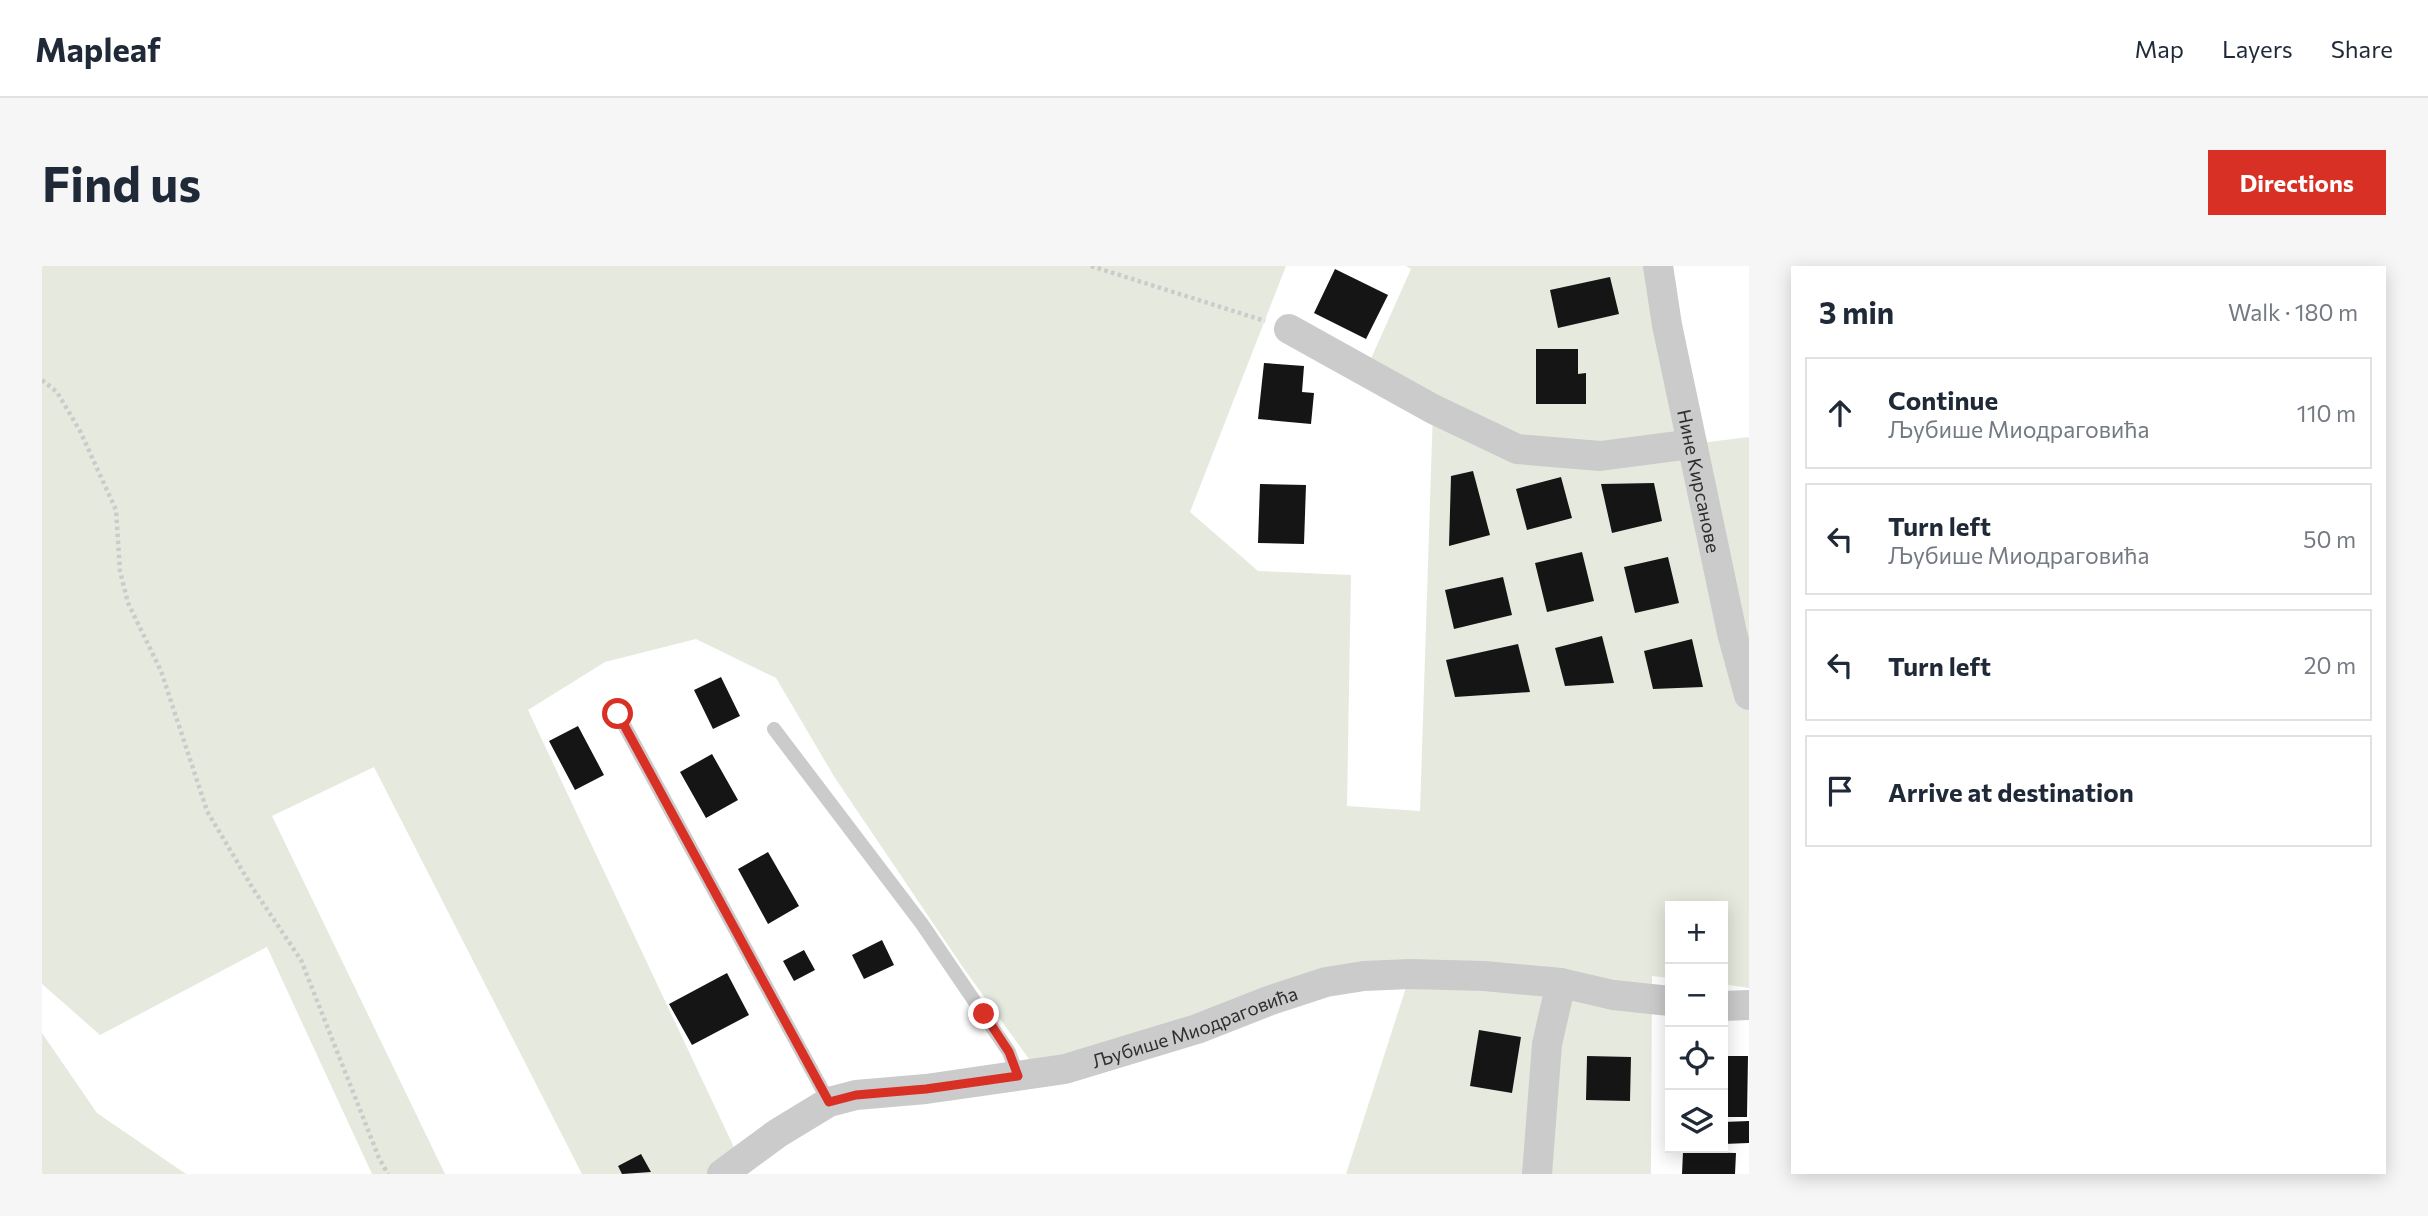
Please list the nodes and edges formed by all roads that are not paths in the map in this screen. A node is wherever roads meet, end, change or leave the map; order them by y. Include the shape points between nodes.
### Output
1 (1658, 266) edge
2 (1289, 329) road end
3 (1692, 444) junction
4 (1749, 695) edge
5 (618, 714) dead end
6 (774, 729) dead end
7 (1561, 983) junction
8 (1665, 1000) edge
9 (1749, 1004) edge
10 (1728, 1006) edge
11 (1018, 1076) junction
12 (829, 1102) junction
13 (722, 1174) edge
14 (1537, 1174) edge

1 - 3 street, Нине Кирсанове
2 - 3 street via 1433,409 1517,449 1600,456
3 - 4 street, Нине Кирсанове
5 - 12 lane
6 - 11 lane via 922,924 1009,1052
7 - 8 street, Љубише Миодраговића
7 - 11 street, Љубише Миодраговића via 1410,974 1326,982 1130,1051
7 - 14 street via 1548,1044
9 - 10 street
11 - 12 street, Љубише Миодраговића
12 - 13 street, Љубише Миодраговића

